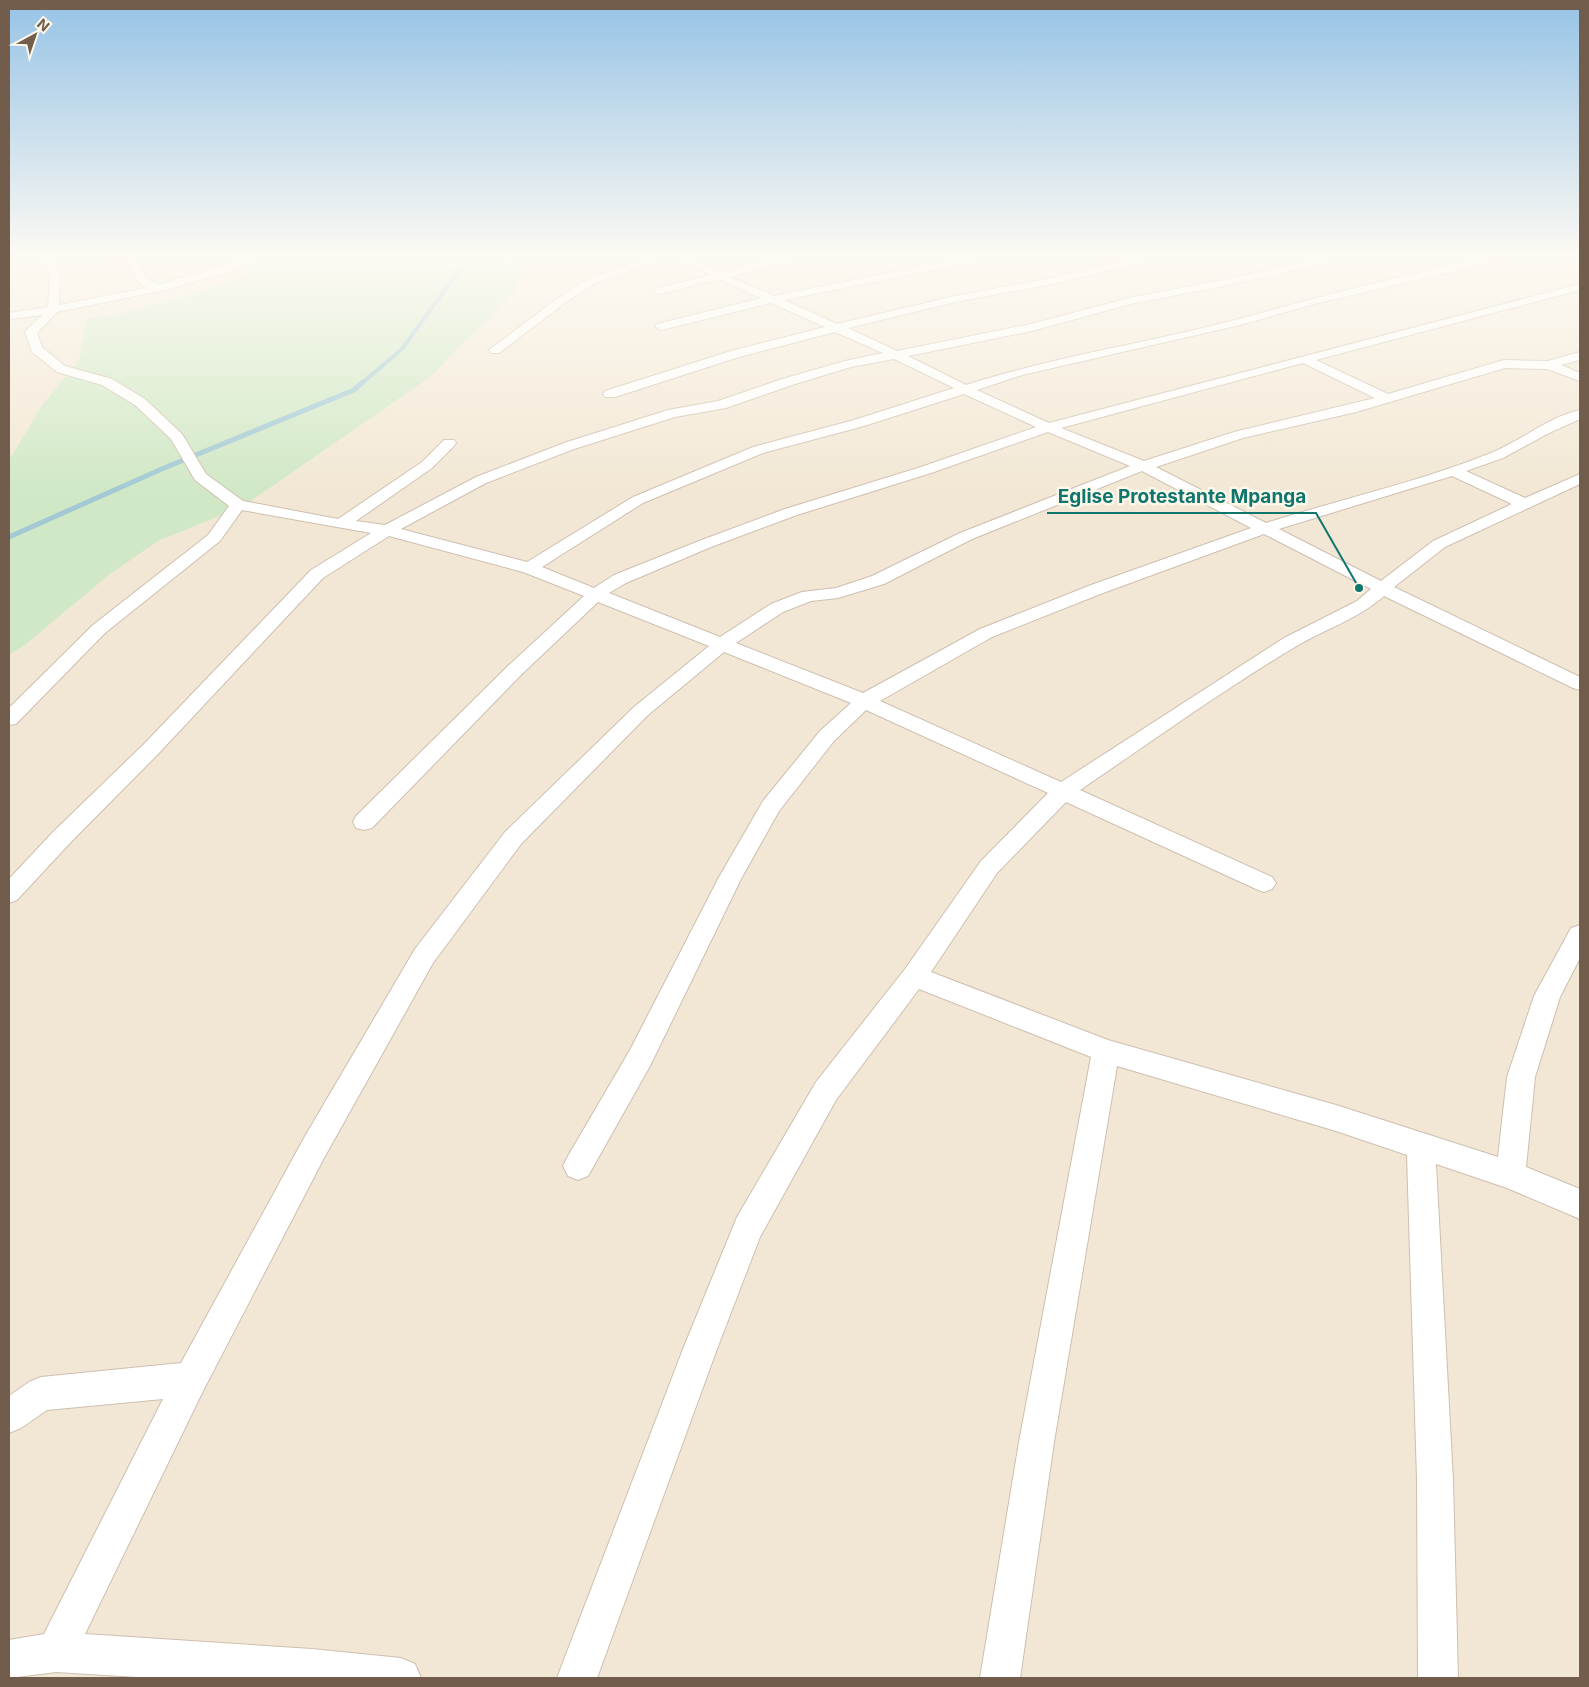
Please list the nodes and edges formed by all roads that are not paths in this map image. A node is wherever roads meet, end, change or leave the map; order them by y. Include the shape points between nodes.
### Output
1 (32, 337) edge
2 (513, 337) edge
3 (802, 337) edge
4 (855, 337) edge
5 (983, 337) edge
6 (1175, 337) edge
7 (1389, 337) edge
8 (495, 350) dead end
9 (895, 354) junction
10 (1580, 356) edge
11 (1304, 359) junction
12 (1549, 365) junction
13 (1580, 377) edge
14 (966, 390) junction
15 (610, 394) dead end
16 (1386, 398) junction
17 (1580, 414) edge
18 (1050, 428) junction
19 (449, 443) dead end
20 (1143, 466) junction
21 (1453, 471) junction
22 (1580, 478) edge
23 (1525, 504) junction
24 (238, 506) junction
25 (342, 524) junction
26 (1265, 528) junction
27 (387, 530) junction
28 (529, 568) junction
29 (1382, 588) junction
30 (596, 594) junction
31 (722, 645) junction
32 (1580, 684) edge
33 (864, 701) junction
34 (9, 719) edge
35 (1062, 792) junction
36 (364, 822) dead end
37 (1264, 883) dead end
38 (9, 894) edge
39 (1580, 935) edge
40 (914, 976) junction
41 (1106, 1051) junction
42 (1422, 1146) junction
43 (578, 1166) dead end
44 (1510, 1175) junction
45 (1580, 1204) edge
46 (191, 1379) junction
47 (9, 1416) edge
48 (56, 1652) junction
49 (9, 1660) edge
50 (401, 1678) edge
51 (577, 1678) edge
52 (1000, 1678) edge
53 (1438, 1678) edge

1 - 24 street via 36,349 61,369 106,382 140,402 176,437 200,477
2 - 8 street
3 - 15 street
4 - 9 street
5 - 9 street
6 - 14 street via 1019,372
7 - 11 street
9 - 14 street
9 - 27 street via 822,372 721,405 673,413 569,446 481,480
10 - 12 street
11 - 16 street
11 - 18 street
12 - 13 street
12 - 16 street via 1504,364
14 - 18 street
14 - 28 street via 748,454 638,500
16 - 20 street via 1238,434
17 - 21 street via 1498,455
18 - 20 street
18 - 30 street via 791,512 620,579
19 - 25 street via 427,466
20 - 26 street
20 - 31 street via 966,536 878,580 838,593 808,596 777,608
21 - 23 street
21 - 26 street
22 - 23 street
23 - 29 street via 1439,544
24 - 25 street
24 - 34 street via 214,538 99,629
25 - 27 street
26 - 29 street
26 - 33 street via 986,633
27 - 28 street
27 - 38 street via 317,574
28 - 30 street
29 - 32 street
29 - 35 street via 1363,605 1290,642
30 - 31 street
30 - 36 street via 515,670
31 - 33 street
31 - 46 street via 641,711 513,838 424,956 314,1148
33 - 35 street
33 - 43 street via 827,736 771,806 640,1058
35 - 37 street
35 - 40 street via 989,867
39 - 44 street via 1547,996 1522,1077
40 - 41 street
40 - 51 street via 826,1091 748,1228
41 - 42 street
41 - 52 street via 1039,1430
42 - 44 street
42 - 53 street via 1435,1480
44 - 45 street
46 - 47 street via 41,1394
46 - 48 street
48 - 49 street
48 - 50 street via 312,1668

